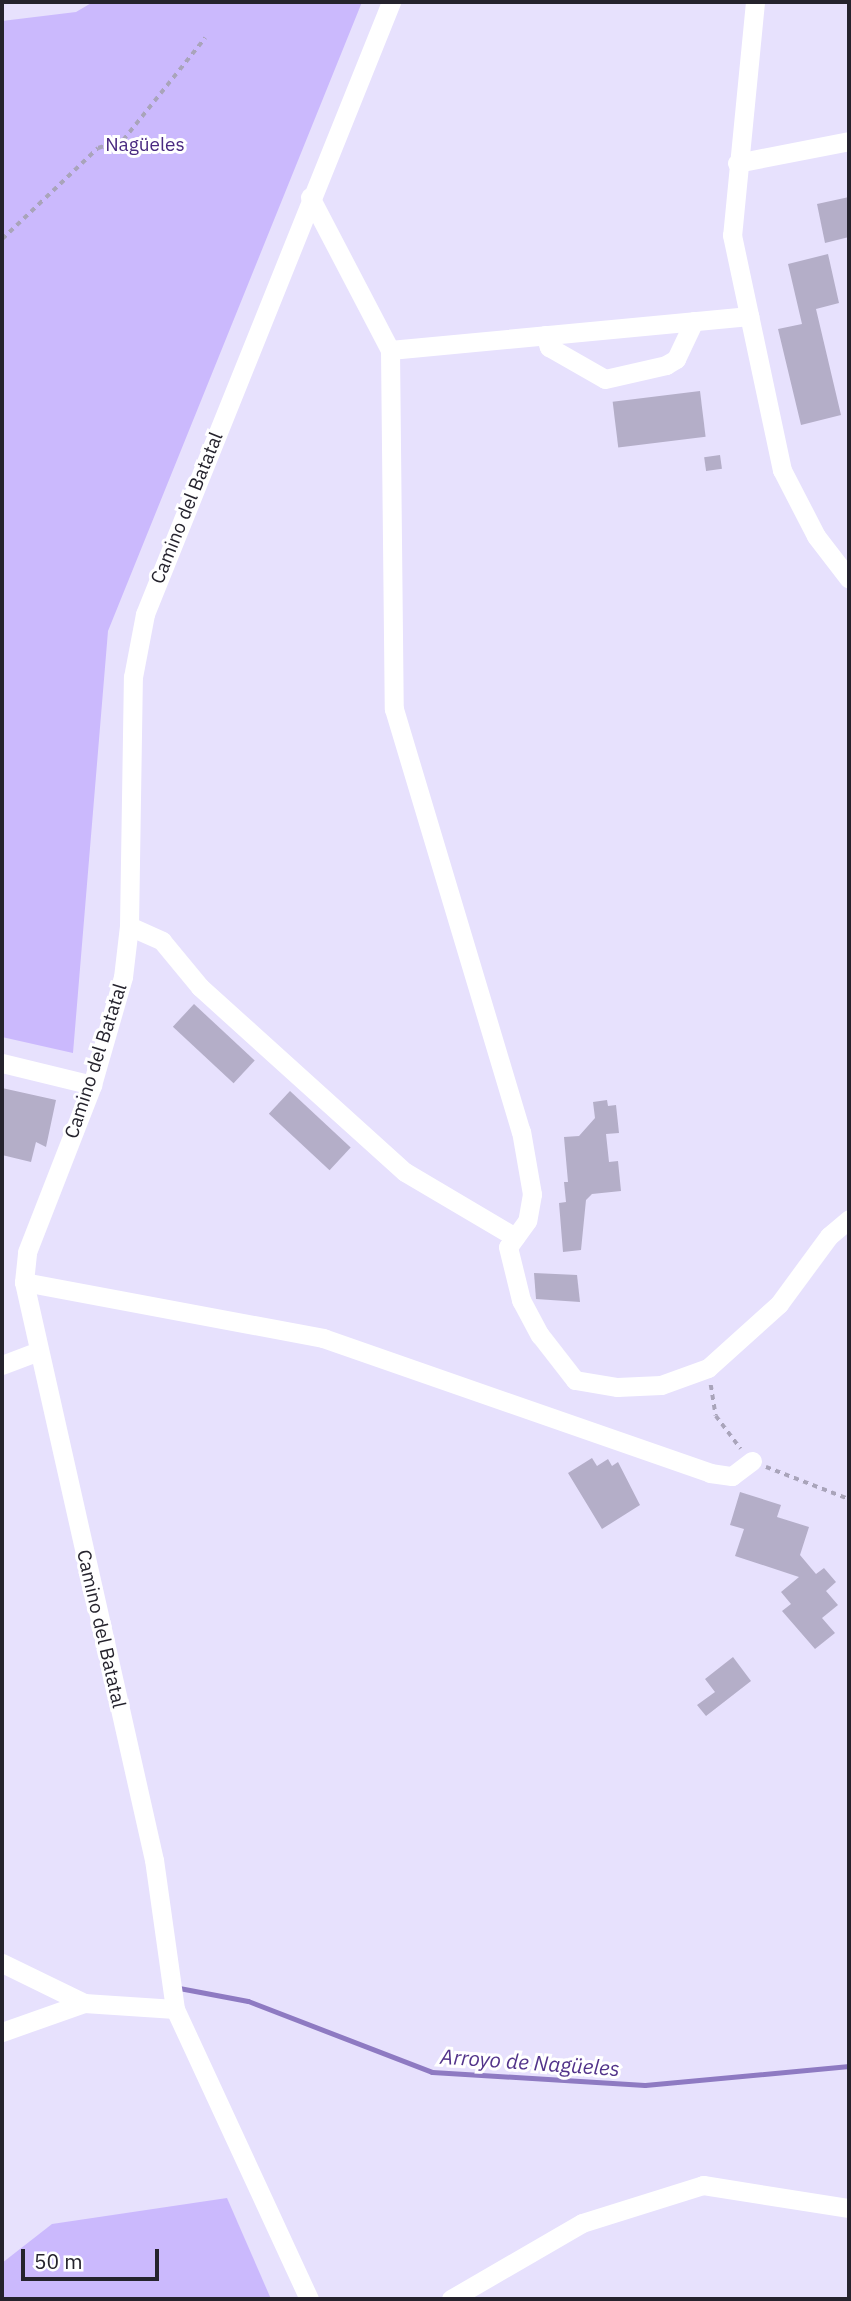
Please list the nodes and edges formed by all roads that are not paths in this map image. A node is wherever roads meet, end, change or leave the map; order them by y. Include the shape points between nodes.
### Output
1 (391, 2) edge
2 (755, 2) edge
3 (849, 141) edge
4 (737, 163) junction
5 (310, 197) junction
6 (749, 316) junction
7 (694, 321) junction
8 (545, 335) junction
9 (390, 350) junction
10 (849, 579) edge
11 (129, 926) junction
12 (2, 1063) edge
13 (92, 1085) junction
14 (849, 1219) edge
15 (515, 1237) junction
16 (24, 1282) junction
17 (38, 1351) junction
18 (2, 1365) edge
19 (751, 1461) dead end
20 (2, 1963) edge
21 (85, 2003) junction
22 (175, 2009) junction
23 (2, 2032) edge
24 (849, 2208) edge
25 (309, 2299) edge
26 (451, 2299) edge

1 - 5 street, Camino del Batatal
2 - 4 street
3 - 4 street
4 - 6 street via 732,235
5 - 9 street
5 - 11 street, Camino del Batatal via 145,614 133,677
6 - 7 street
6 - 10 street via 782,470 816,536
7 - 8 street
7 - 8 street via 676,359 605,379 549,347
8 - 9 street
9 - 15 street via 394,709 521,1131 532,1194 527,1221
11 - 13 street, Camino del Batatal via 123,977
11 - 15 street via 162,941 201,987 405,1172
12 - 13 street
13 - 16 street, Camino del Batatal via 27,1252
14 - 15 street via 829,1236 779,1304 708,1368 650,1385 575,1380 540,1335 522,1300 508,1247
16 - 17 street, Camino del Batatal
16 - 19 street via 323,1338 710,1473 732,1476
17 - 18 street
17 - 22 street, Camino del Batatal via 154,1860
20 - 21 street
21 - 22 street
21 - 23 street
22 - 25 street, Camino del Batatal
24 - 26 street via 703,2185 582,2223

